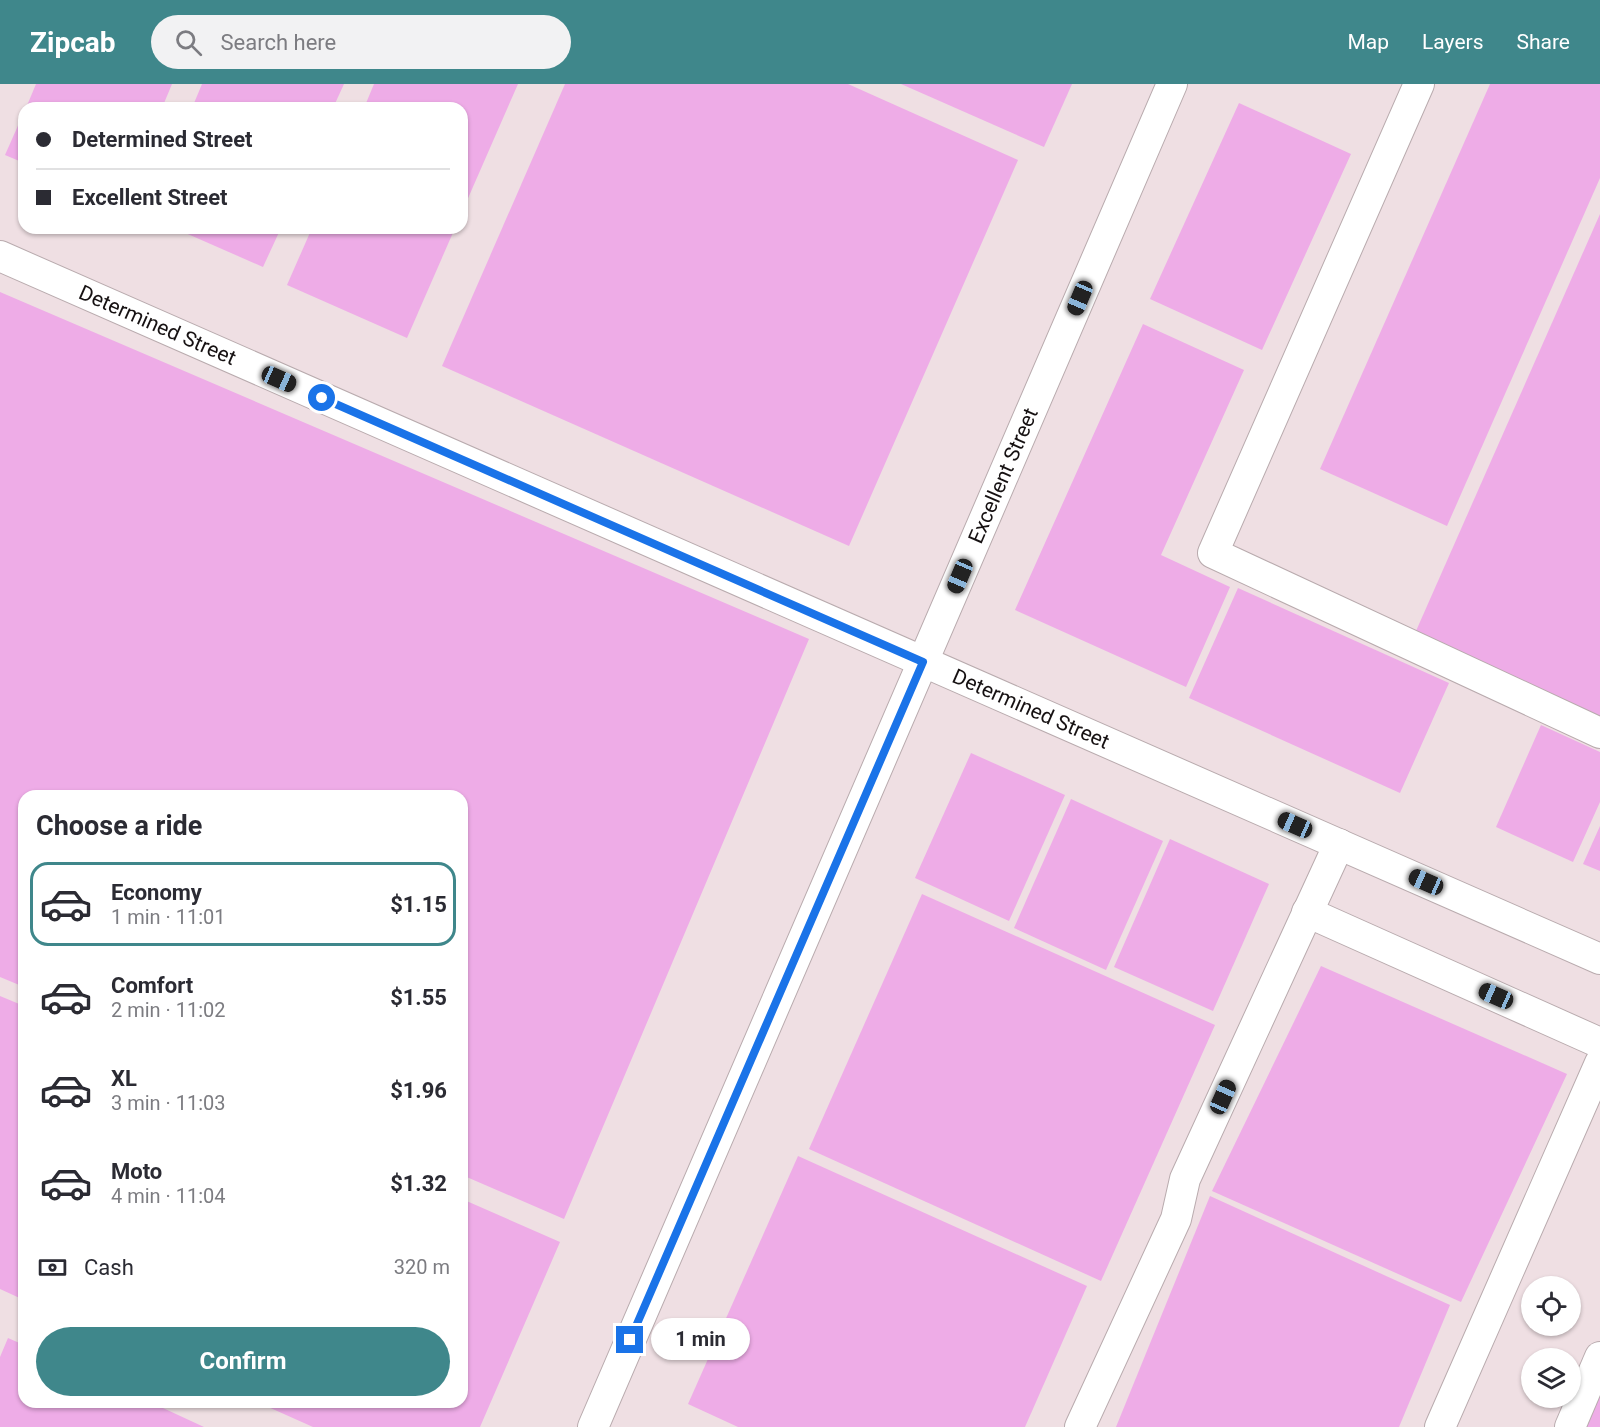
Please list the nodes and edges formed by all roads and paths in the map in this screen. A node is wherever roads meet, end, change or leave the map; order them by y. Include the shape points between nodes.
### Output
1 (1172, 84) edge
2 (1419, 84) edge
3 (0, 256) edge
4 (923, 662) junction
5 (1600, 733) edge
6 (1339, 844) junction
7 (1307, 912) junction
8 (1600, 959) edge
9 (1600, 1043) edge
10 (1600, 1063) edge
11 (1600, 1357) edge
12 (593, 1427) edge
13 (1080, 1427) edge
14 (1440, 1427) edge
15 (1570, 1427) edge

1 - 4 street, Excellent Street
2 - 5 street via 1213,553
3 - 4 street, Determined Street
4 - 6 street, Determined Street
4 - 12 street, Excellent Street
6 - 7 street
6 - 8 street, Determined Street
7 - 9 street
7 - 13 street via 1185,1179 1176,1219
10 - 14 street
11 - 15 street

